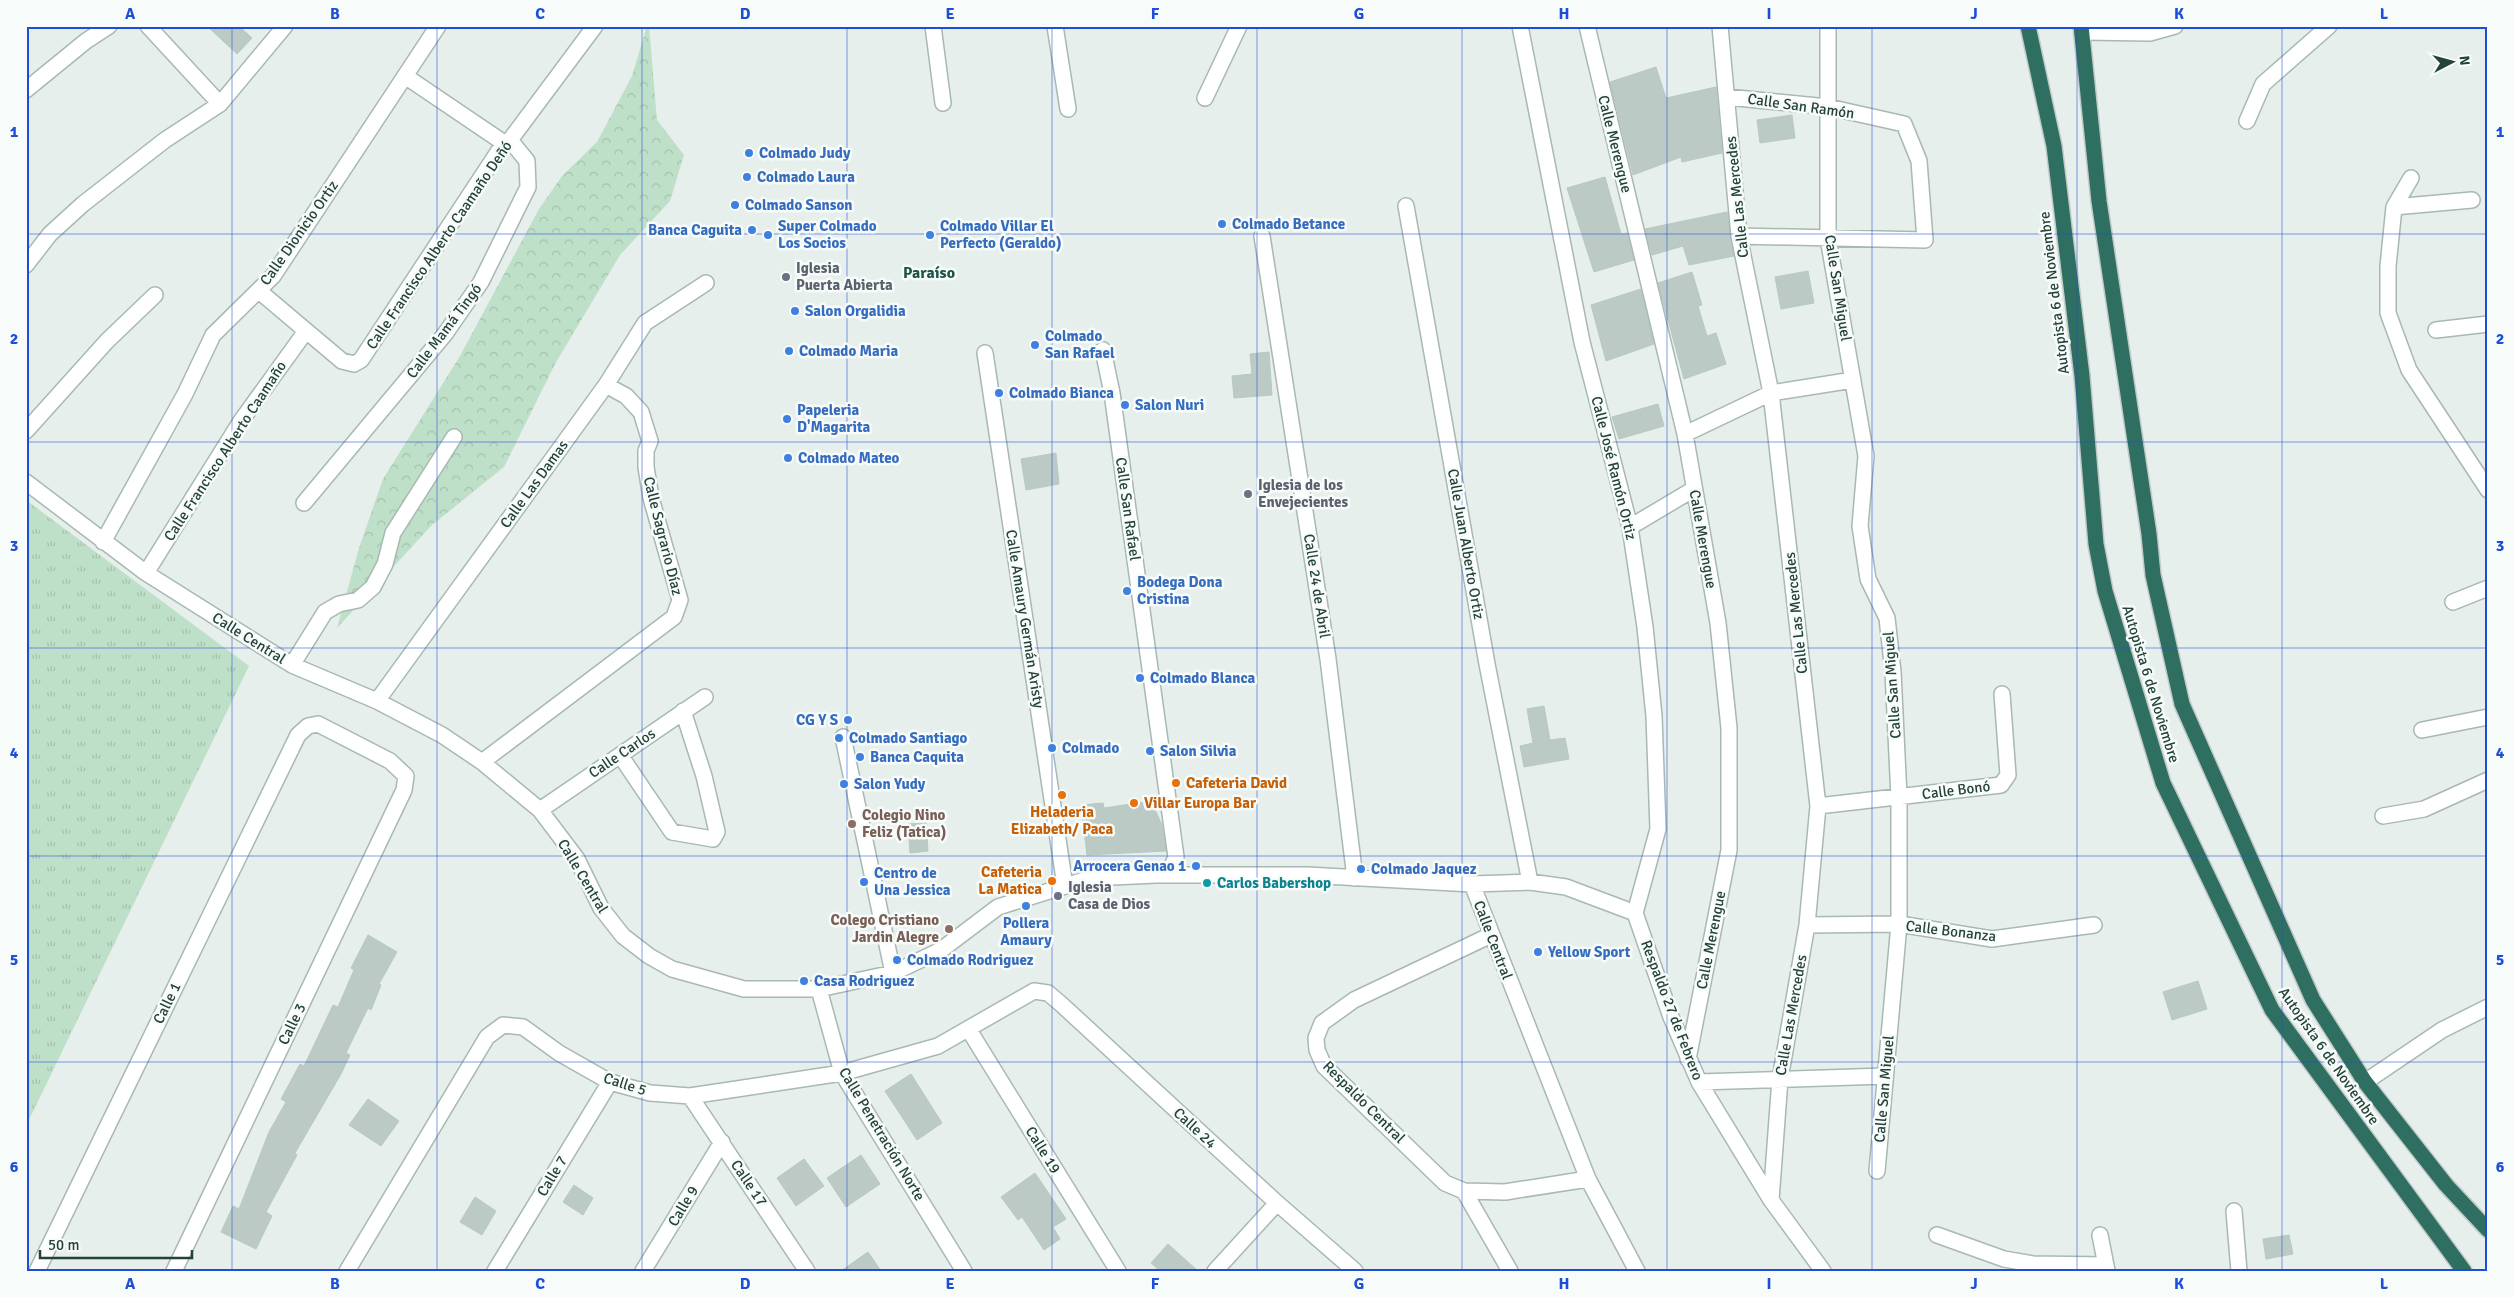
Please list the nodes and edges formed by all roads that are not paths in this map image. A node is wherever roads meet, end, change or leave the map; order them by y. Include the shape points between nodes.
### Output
1 (109, 26) edge
2 (148, 26) edge
3 (285, 26) edge
4 (438, 26) edge
5 (595, 26) edge
6 (933, 26) edge
7 (1055, 26) edge
8 (1240, 26) edge
9 (1520, 26) edge
10 (1587, 26) edge
11 (1720, 26) edge
12 (1828, 26) edge
13 (2028, 26) edge
14 (2174, 26) edge
15 (2329, 26) edge
16 (2082, 29) edge
17 (404, 76) junction
18 (26, 90) edge
19 (1726, 96) junction
20 (1205, 98) dead end
21 (220, 104) junction
22 (943, 104) dead end
23 (1828, 107) junction
24 (1068, 108) dead end
25 (2247, 121) dead end
26 (507, 142) junction
27 (2411, 178) dead end
28 (2472, 200) dead end
29 (1406, 206) dead end
30 (2394, 206) junction
31 (1262, 236) dead end
32 (1739, 236) junction
33 (1828, 238) junction
34 (26, 265) edge
35 (706, 283) dead end
36 (259, 292) junction
37 (155, 296) dead end
38 (2488, 324) edge
39 (2436, 330) dead end
40 (306, 331) junction
41 (1103, 350) dead end
42 (985, 353) dead end
43 (1853, 380) junction
44 (606, 385) junction
45 (1771, 393) junction
46 (26, 430) edge
47 (1685, 434) junction
48 (454, 437) dead end
49 (26, 482) edge
50 (1694, 489) junction
51 (2488, 490) edge
52 (304, 503) dead end
53 (1630, 527) junction
54 (103, 542) junction
55 (146, 573) junction
56 (2488, 588) edge
57 (2452, 602) dead end
58 (292, 665) junction
59 (2002, 694) dead end
60 (705, 696) dead end
61 (377, 701) junction
62 (683, 712) junction
63 (2488, 717) edge
64 (2422, 730) dead end
65 (843, 737) dead end
66 (620, 755) junction
67 (482, 762) junction
68 (406, 776) joint
69 (2488, 780) edge
70 (1899, 797) junction
71 (1818, 806) junction
72 (540, 810) junction
73 (2383, 816) dead end
74 (1168, 875) junction
75 (1356, 878) junction
76 (1530, 882) junction
77 (1472, 884) junction
78 (1065, 886) junction
79 (1635, 912) junction
80 (1899, 924) junction
81 (1807, 925) junction
82 (2094, 925) dead end
83 (1491, 934) junction
84 (893, 973) junction
85 (819, 989) junction
86 (1034, 991) joint
87 (2488, 1007) edge
88 (969, 1030) junction
89 (1688, 1059) junction
90 (842, 1073) junction
91 (1885, 1076) junction
92 (1780, 1079) junction
93 (610, 1082) junction
94 (1699, 1082) junction
95 (2365, 1082) junction
96 (690, 1096) junction
97 (722, 1142) junction
98 (1877, 1171) dead end
99 (1588, 1179) junction
100 (1464, 1191) junction
101 (1771, 1200) junction
102 (1277, 1204) junction
103 (2234, 1210) dead end
104 (2488, 1230) edge
105 (1937, 1235) dead end
106 (2100, 1235) dead end
107 (801, 1268) edge
108 (2106, 1268) edge
109 (37, 1271) edge
110 (174, 1271) edge
111 (347, 1271) edge
112 (495, 1271) edge
113 (643, 1271) edge
114 (964, 1271) edge
115 (1118, 1271) edge
116 (1215, 1271) edge
117 (1355, 1271) edge
118 (1510, 1271) edge
119 (1637, 1271) edge
120 (1823, 1271) edge
121 (2239, 1271) edge
122 (2464, 1271) edge

1 - 18 street
2 - 21 street
3 - 21 street
4 - 17 street, Calle Dionicio Ortiz
5 - 26 street, Calle Francisco Alberto Caamaño Deñó
6 - 22 street
7 - 24 street
8 - 20 street
9 - 53 street, Calle José Ramón Ortiz via 1582,342
10 - 47 street, Calle Merengue
11 - 19 street, Calle Las Mercedes
12 - 23 street, Calle San Miguel
13 - 122 highway, Autopista 6 de Noviembre via 2054,146 2082,376 2096,544 2105,591 2163,783 2272,1010
14 - 16 street via 2150,33
15 - 25 street via 2263,84
16 - 95 highway, Autopista 6 de Noviembre via 2099,201 2153,575 2182,704 2314,1000
17 - 26 street, Calle Mamá Tingó
17 - 36 street, Calle Dionicio Ortiz via 273,276
19 - 23 street, Calle San Ramón
19 - 32 street, Calle Las Mercedes
21 - 34 street via 165,140 83,204 50,234
23 - 33 street, Calle San Miguel
23 - 33 street, Calle San Ramón via 1904,124 1919,161 1925,240
26 - 40 street, Calle Francisco Alberto Caamaño Deñó via 361,360 354,364 342,361
26 - 52 street, Calle Mamá Tingó via 527,161 528,187 481,282 445,334
27 - 30 street
28 - 30 street
29 - 76 street, Calle Juan Alberto Ortiz via 1487,664
30 - 51 street via 2388,266 2388,312 2410,370
31 - 75 street, Calle 24 de Abril via 1328,659
32 - 33 street
32 - 45 street, Calle Las Mercedes
33 - 43 street, Calle San Miguel
35 - 44 street, Calle Las Damas via 646,323
36 - 40 street, Calle Francisco Alberto Caamaño Deñó
36 - 54 street, Calle Dionicio Ortiz via 213,335 185,394
37 - 46 street via 107,341
38 - 39 street
40 - 55 street, Calle Francisco Alberto Caamaño via 241,421
41 - 74 street, Calle San Rafael via 1176,857
42 - 78 street, Calle Amaury Germán Aristy
43 - 45 street
43 - 70 street, Calle San Miguel via 1866,456 1860,526 1868,579 1887,618
44 - 61 street, Calle Las Damas
44 - 67 street, Calle Sagrario Díaz via 626,396 641,412 650,441 646,467 651,498 680,600 674,617
45 - 47 street
45 - 71 street, Calle Las Mercedes
47 - 50 street, Calle Merengue
48 - 58 street via 393,533 373,587 358,600 339,604 325,612
49 - 54 street, Calle Central
50 - 53 street
50 - 89 street, Calle Merengue via 1718,623 1729,728 1729,850
53 - 79 street, Calle José Ramón Ortiz via 1654,716 1658,829
54 - 55 street, Calle Central
55 - 58 street, Calle Central
56 - 57 street
58 - 61 street, Calle Central
59 - 70 street, Calle Bonó via 2008,775 2001,785
60 - 62 street, Calle Carlos
61 - 67 street, Calle Central via 442,734
62 - 66 street, Calle Carlos
62 - 66 street via 704,776 717,832 713,839 672,832
63 - 64 street
65 - 84 street
66 - 72 street, Calle Carlos
67 - 72 street, Calle Central
68 - 109 street, Calle 1 via 390,761 318,724 308,726 298,735
68 - 110 street, Calle 3 via 399,802
69 - 73 street via 2424,809
70 - 71 street, Calle Bonó
70 - 80 street, Calle San Miguel
71 - 81 street, Calle Las Mercedes
72 - 85 street, Calle Central via 578,860 601,908 623,936 649,956 672,969 744,989
74 - 75 street, Calle Central
74 - 78 street, Calle Central via 1091,878
75 - 77 street, Calle Central
76 - 77 street
76 - 79 street via 1566,887
77 - 83 street, Calle Central
78 - 84 street, Calle Central via 998,907 941,950
79 - 89 street, Respaldo 27 de Febrero
80 - 81 street, Calle Bonanza
80 - 82 street, Calle Bonanza via 1992,939
80 - 91 street, Calle San Miguel
81 - 92 street, Calle Las Mercedes
83 - 99 street, Calle Central
83 - 100 street, Respaldo Central via 1354,1000 1322,1024 1316,1038 1324,1066 1446,1183
84 - 85 street, Calle Central
85 - 90 street, Calle Penetración Norte
86 - 88 street, Calle 5
86 - 102 street, Calle 24 via 1048,994 1062,1004
87 - 95 street via 2442,1030
88 - 90 street, Calle 5 via 938,1046
88 - 115 street, Calle 19
89 - 94 street, Respaldo 27 de Febrero
90 - 96 street, Calle 5
90 - 114 street, Calle Penetración Norte
91 - 92 street
91 - 98 street, Calle San Miguel
92 - 94 street
92 - 101 street, Calle Las Mercedes
93 - 96 street, Calle 5 via 650,1093
93 - 111 street, Calle 5 via 559,1053 523,1026 503,1025 487,1037
93 - 112 street, Calle 7
94 - 101 street, Respaldo 27 de Febrero
95 - 104 highway, Autopista 6 de Noviembre via 2446,1185
96 - 97 street, Calle 17
97 - 107 street, Calle 17
97 - 113 street, Calle 9
99 - 100 street, Respaldo Central via 1505,1192
99 - 119 street, Calle Central
100 - 118 street
101 - 120 street, Respaldo 27 de Febrero
102 - 116 street
102 - 117 street, Calle 24
103 - 121 street
105 - 108 street via 2004,1259
106 - 108 street

